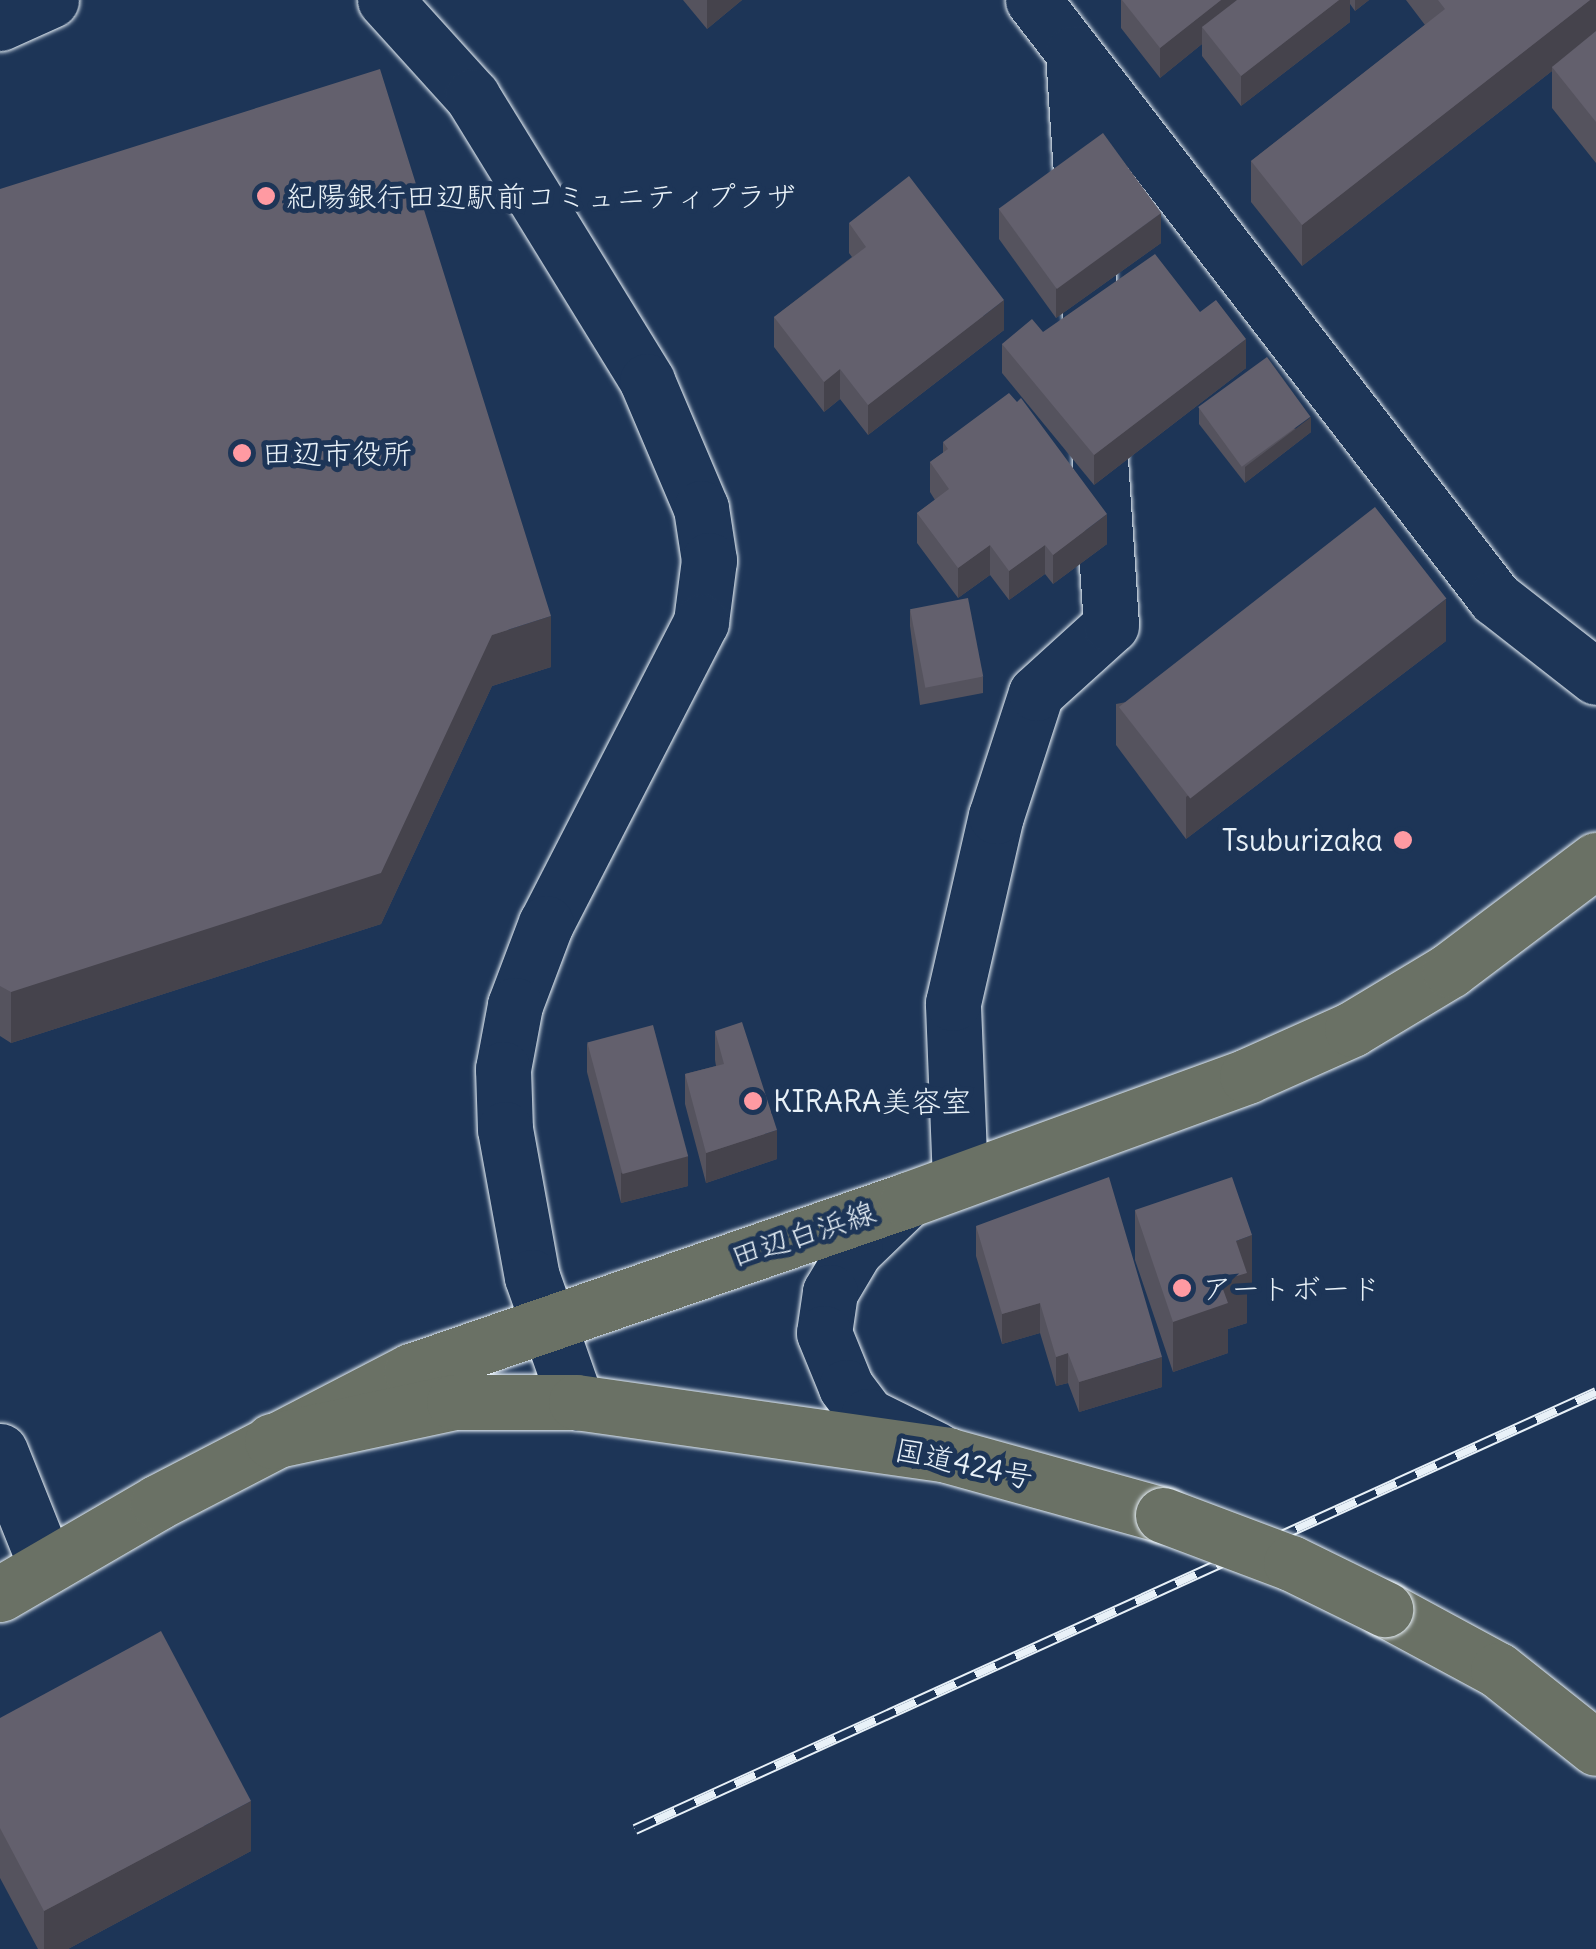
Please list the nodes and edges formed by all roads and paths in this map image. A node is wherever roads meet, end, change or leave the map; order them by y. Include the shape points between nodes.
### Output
1 (51, 0) edge
2 (385, 0) edge
3 (1032, 0) edge
4 (0, 23) edge
5 (1074, 53) junction
6 (1596, 677) edge
7 (1596, 860) edge
8 (960, 1180) junction
9 (906, 1200) junction
10 (548, 1320) junction
11 (576, 1402) junction
12 (272, 1442) junction
13 (0, 1451) edge
14 (947, 1455) junction
15 (46, 1566) junction
16 (0, 1594) edge
17 (1596, 1748) edge

1 - 4 street
2 - 10 street via 472,96 647,380 701,508 708,560 701,622 546,923 515,1006 503,1069 505,1129 532,1277
3 - 5 street
5 - 6 street via 1495,598
5 - 8 street via 1111,626 1036,693 996,816 952,1003
7 - 8 main road, 田辺白浜線 via 1450,970 1352,1029 1247,1076
8 - 9 main road, 田辺白浜線
9 - 10 main road, 田辺白浜線
9 - 14 street via 855,1250 830,1292 824,1333 846,1387 868,1416
10 - 11 street
10 - 12 main road, 田辺白浜線 via 411,1371
11 - 12 main road, 国道424号 via 454,1402
11 - 14 main road, 国道424号
12 - 15 main road, 田辺白浜線
13 - 15 street
14 - 17 main road, 国道424号, bridge via 1163,1515 1290,1563 1498,1670
15 - 16 main road, 田辺白浜線

